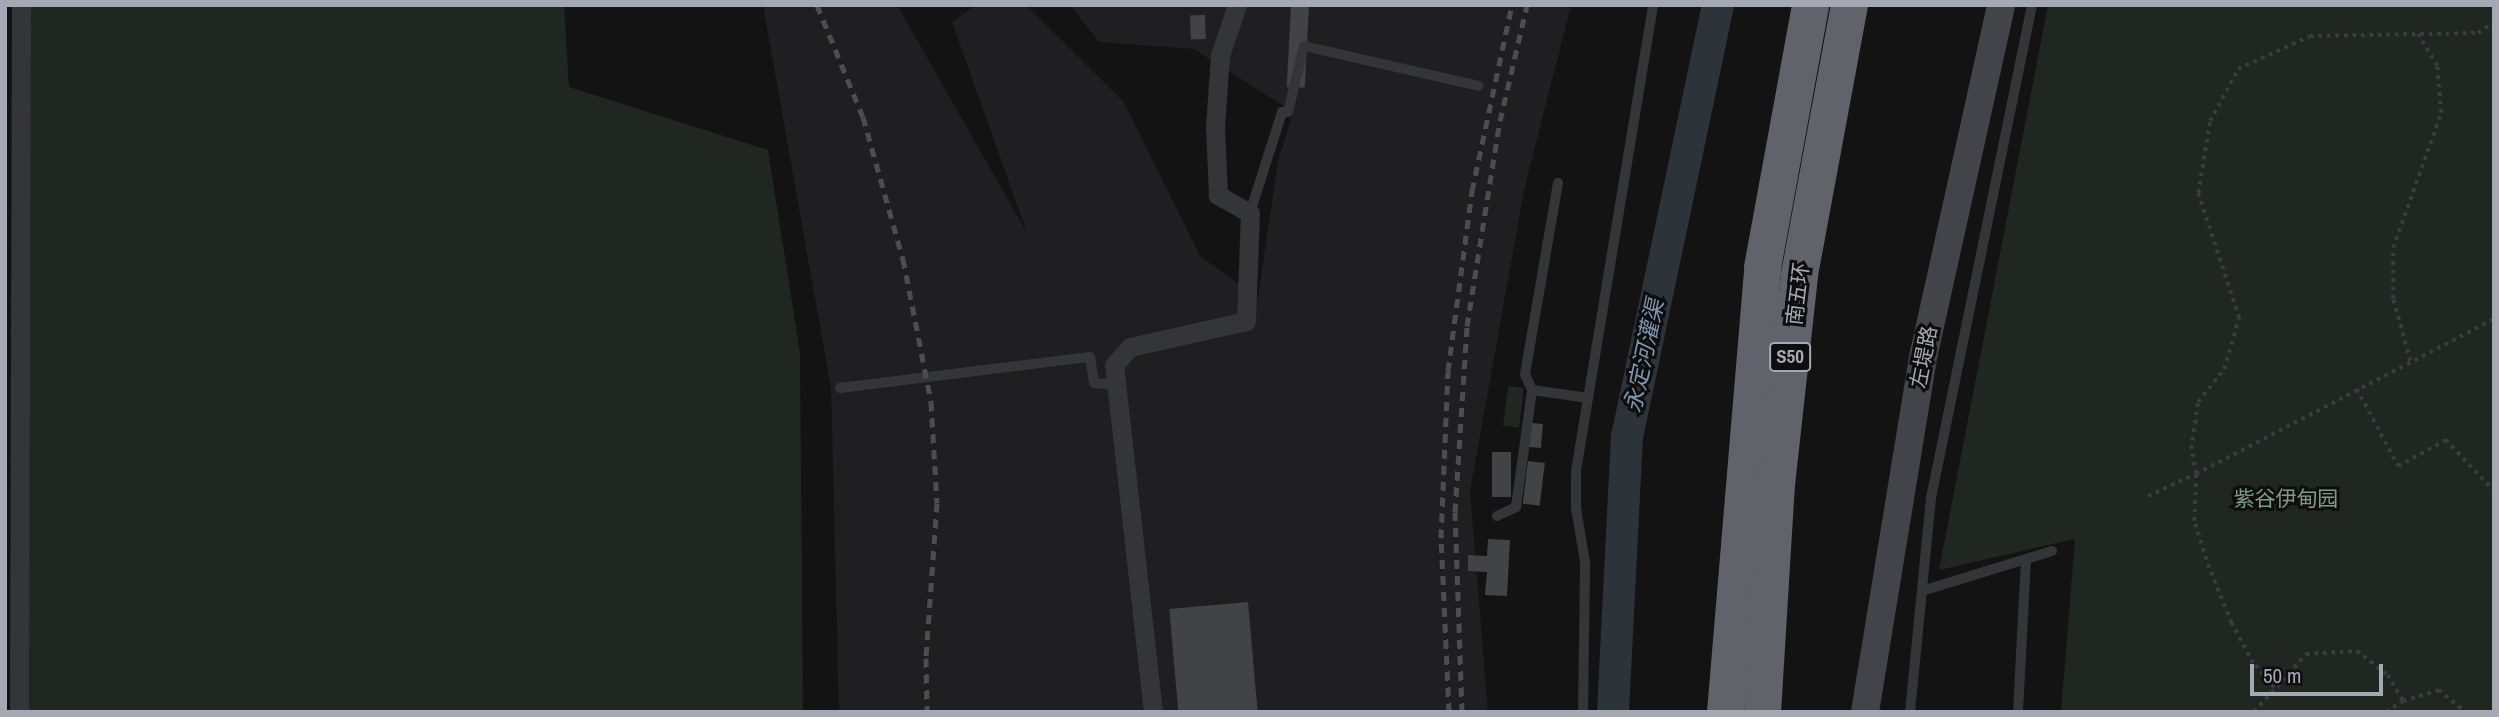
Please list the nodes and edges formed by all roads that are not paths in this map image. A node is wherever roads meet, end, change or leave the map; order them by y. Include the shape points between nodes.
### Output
1 (21, 5) edge
2 (1237, 5) edge
3 (1653, 5) edge
4 (1810, 5) edge
5 (1849, 5) edge
6 (2001, 5) edge
7 (2032, 5) edge
8 (1478, 86) dead end
9 (1558, 183) dead end
10 (1250, 213) junction
11 (13, 244) edge
12 (1116, 385) junction
13 (840, 388) dead end
14 (1532, 390) junction
15 (1588, 398) junction
16 (1497, 516) dead end
17 (2052, 551) dead end
18 (2026, 559) junction
19 (1922, 591) junction
20 (19, 712) edge
21 (1153, 712) edge
22 (1583, 712) edge
23 (1725, 712) edge
24 (1762, 712) edge
25 (1866, 712) edge
26 (1910, 712) edge
27 (2018, 712) edge

1 - 11 street
2 - 10 street via 1220,55 1215,127 1218,195
3 - 15 lane
4 - 23 highway, 南五环 / S50 via 1762,267 1741,476
5 - 24 highway, 南五环 / S50 via 1799,274 1776,484
6 - 25 main road, 左堤路 via 1924,353
7 - 19 lane via 1931,498
8 - 10 lane via 1304,46 1289,112 1282,112
9 - 14 lane via 1525,374
10 - 12 street via 1246,321 1130,347 1114,365
11 - 20 street
12 - 13 lane via 1094,383 1090,357
12 - 21 street
14 - 15 lane
14 - 16 lane via 1516,507
15 - 22 lane via 1576,471 1576,508 1585,562
17 - 18 lane
18 - 19 lane
18 - 27 lane
19 - 26 lane

